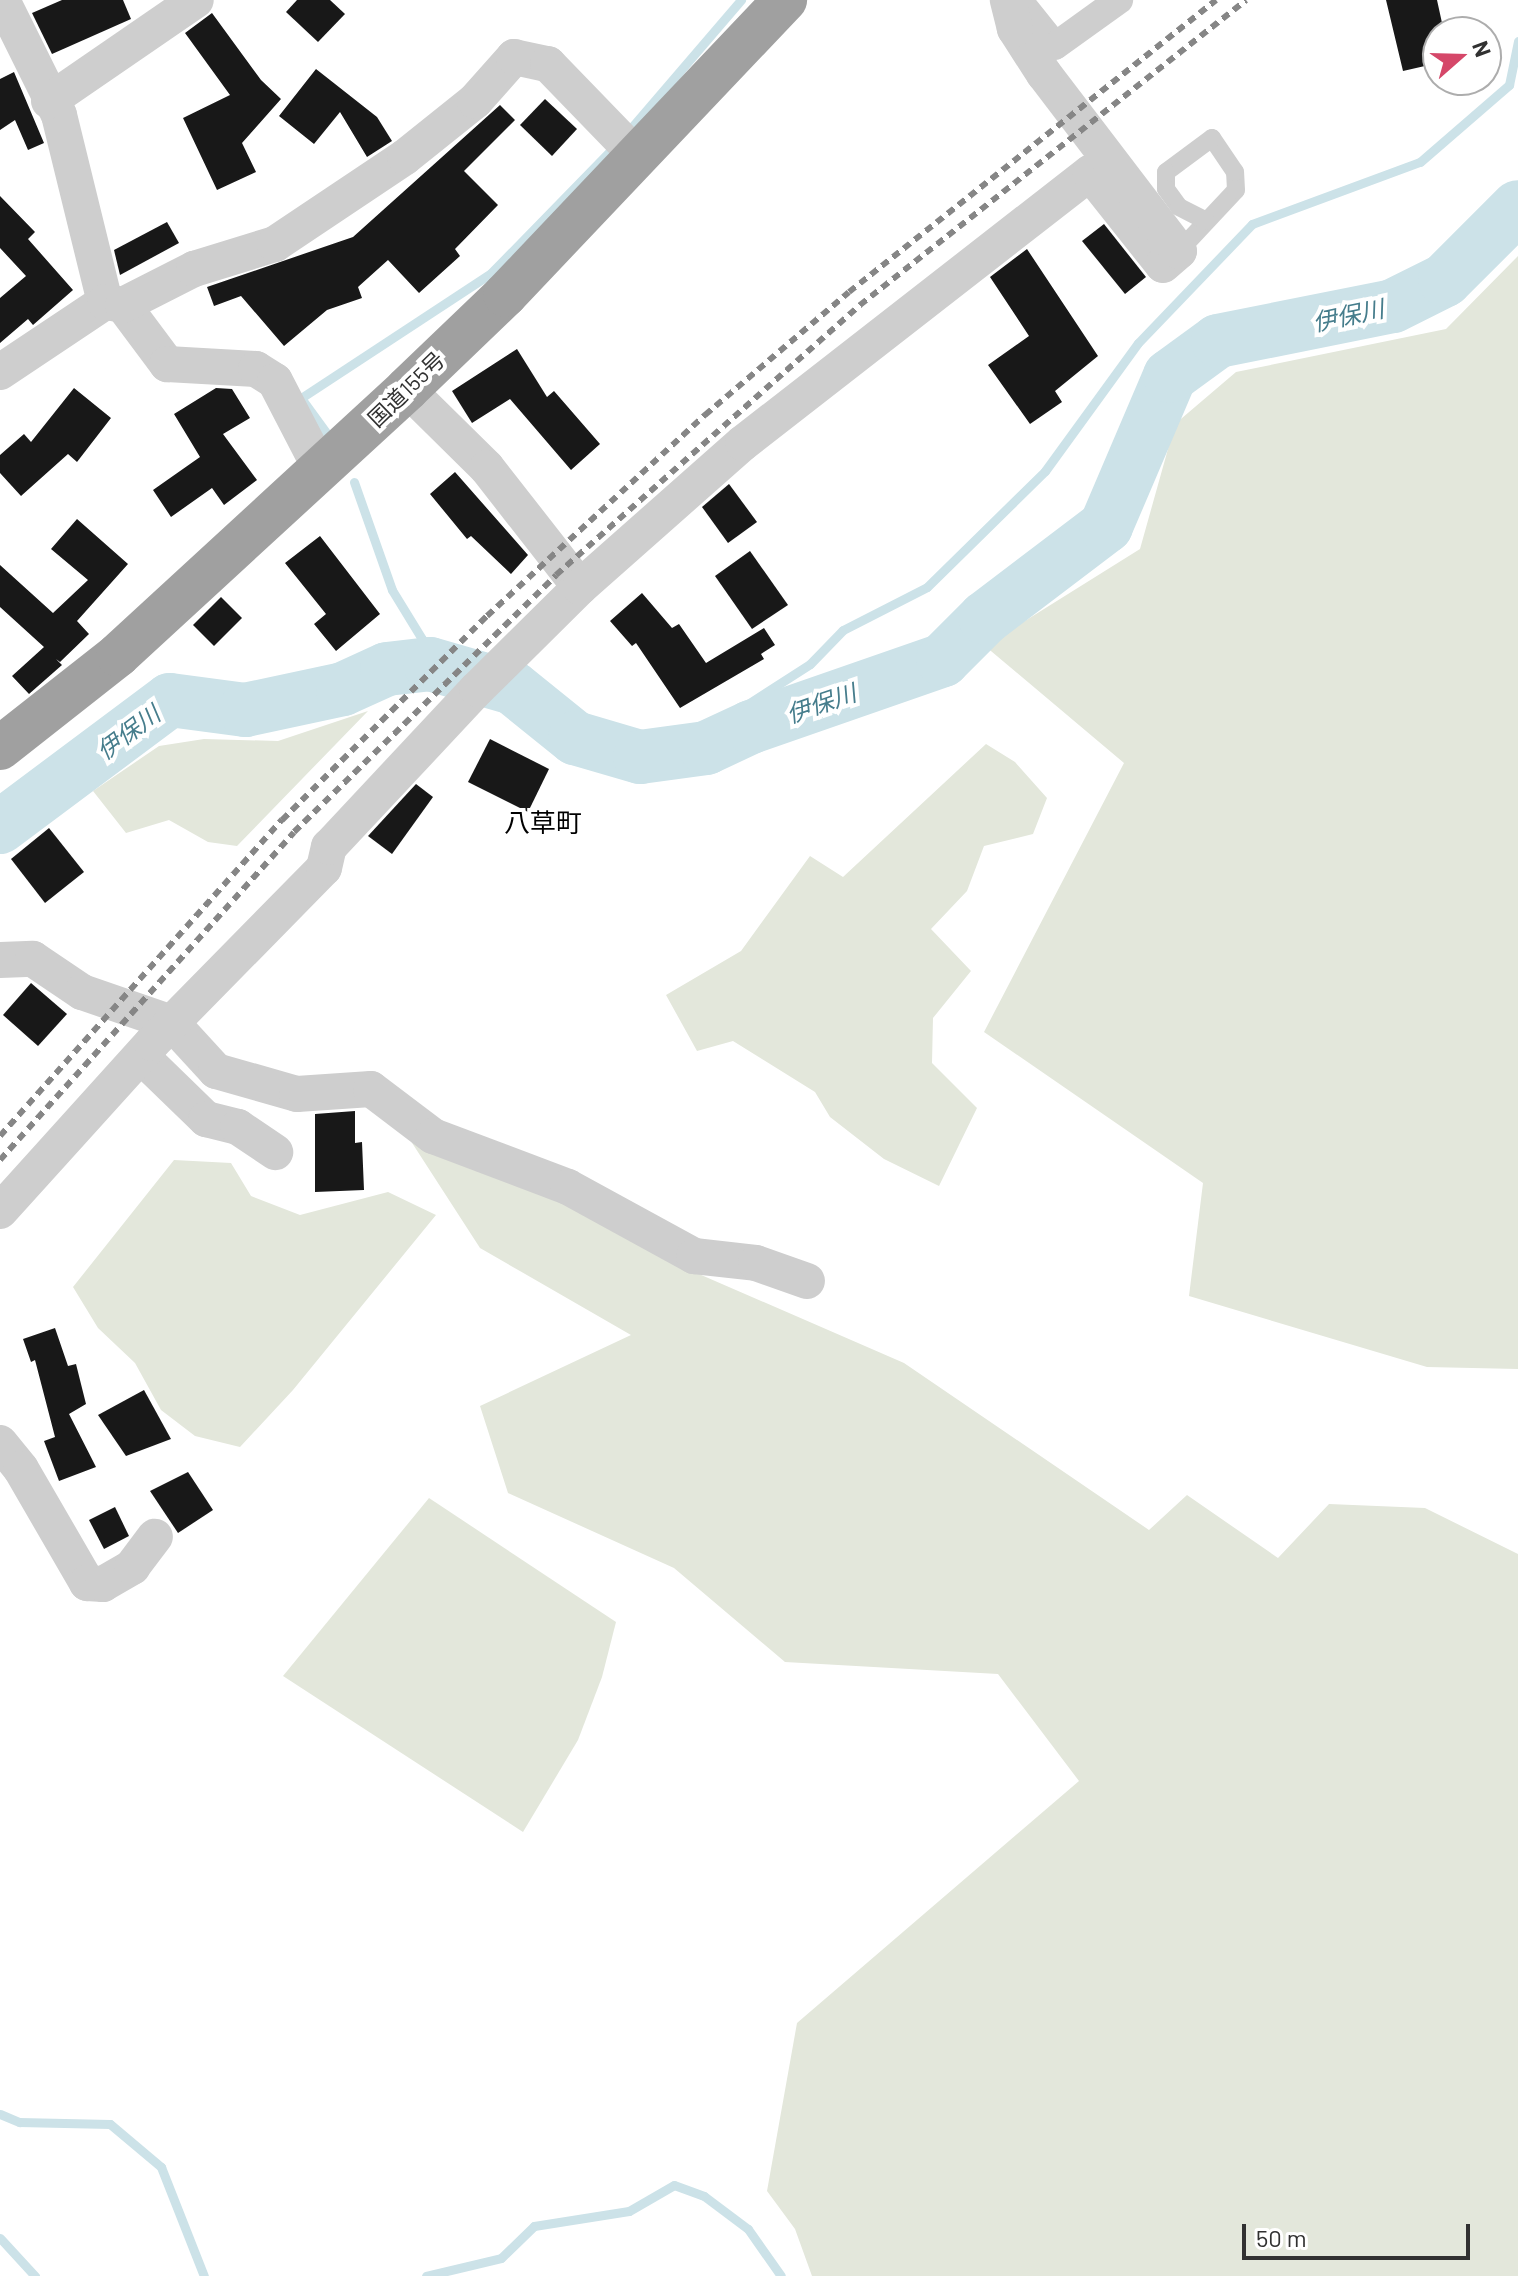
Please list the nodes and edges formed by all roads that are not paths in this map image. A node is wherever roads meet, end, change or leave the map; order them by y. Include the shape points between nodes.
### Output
1 (2, 0) edge
2 (196, 0) edge
3 (785, 0) edge
4 (1009, 0) edge
5 (1119, 0) edge
6 (49, 101) junction
7 (624, 142) junction
8 (1206, 221) junction
9 (1179, 251) junction
10 (114, 303) junction
11 (0, 372) edge
12 (407, 389) junction
13 (319, 466) junction
14 (580, 587) junction
15 (0, 748) edge
16 (0, 960) edge
17 (172, 1023) junction
18 (141, 1056) junction
19 (275, 1152) dead end
20 (0, 1211) edge
21 (807, 1281) dead end
22 (0, 1443) edge
23 (155, 1537) dead end

1 - 6 street
2 - 6 street
3 - 7 highway, 国道155号
4 - 5 street via 1023,6 1055,46
4 - 9 street via 1015,29 1044,74
6 - 10 street via 59,115
7 - 10 street via 548,64 514,57 475,101 405,157 275,244 194,269
7 - 12 highway, 国道155号
8 - 8 lane via 1179,207 1166,189 1166,172 1212,138 1235,172 1236,190
8 - 9 lane
9 - 14 street via 1163,265 1090,173 743,443
10 - 11 street
10 - 13 street via 167,364 256,369 275,381
12 - 13 highway, 国道155号
12 - 14 street via 487,468
13 - 15 highway, 国道155号 via 118,655
14 - 17 street via 329,847 324,868
16 - 17 street via 33,959 82,992
17 - 18 street
17 - 21 street via 216,1071 297,1094 371,1089 433,1136 568,1187 694,1256 756,1263
18 - 19 street via 206,1119 238,1127
18 - 20 street
22 - 23 street via 21,1469 87,1583 103,1584 132,1567

